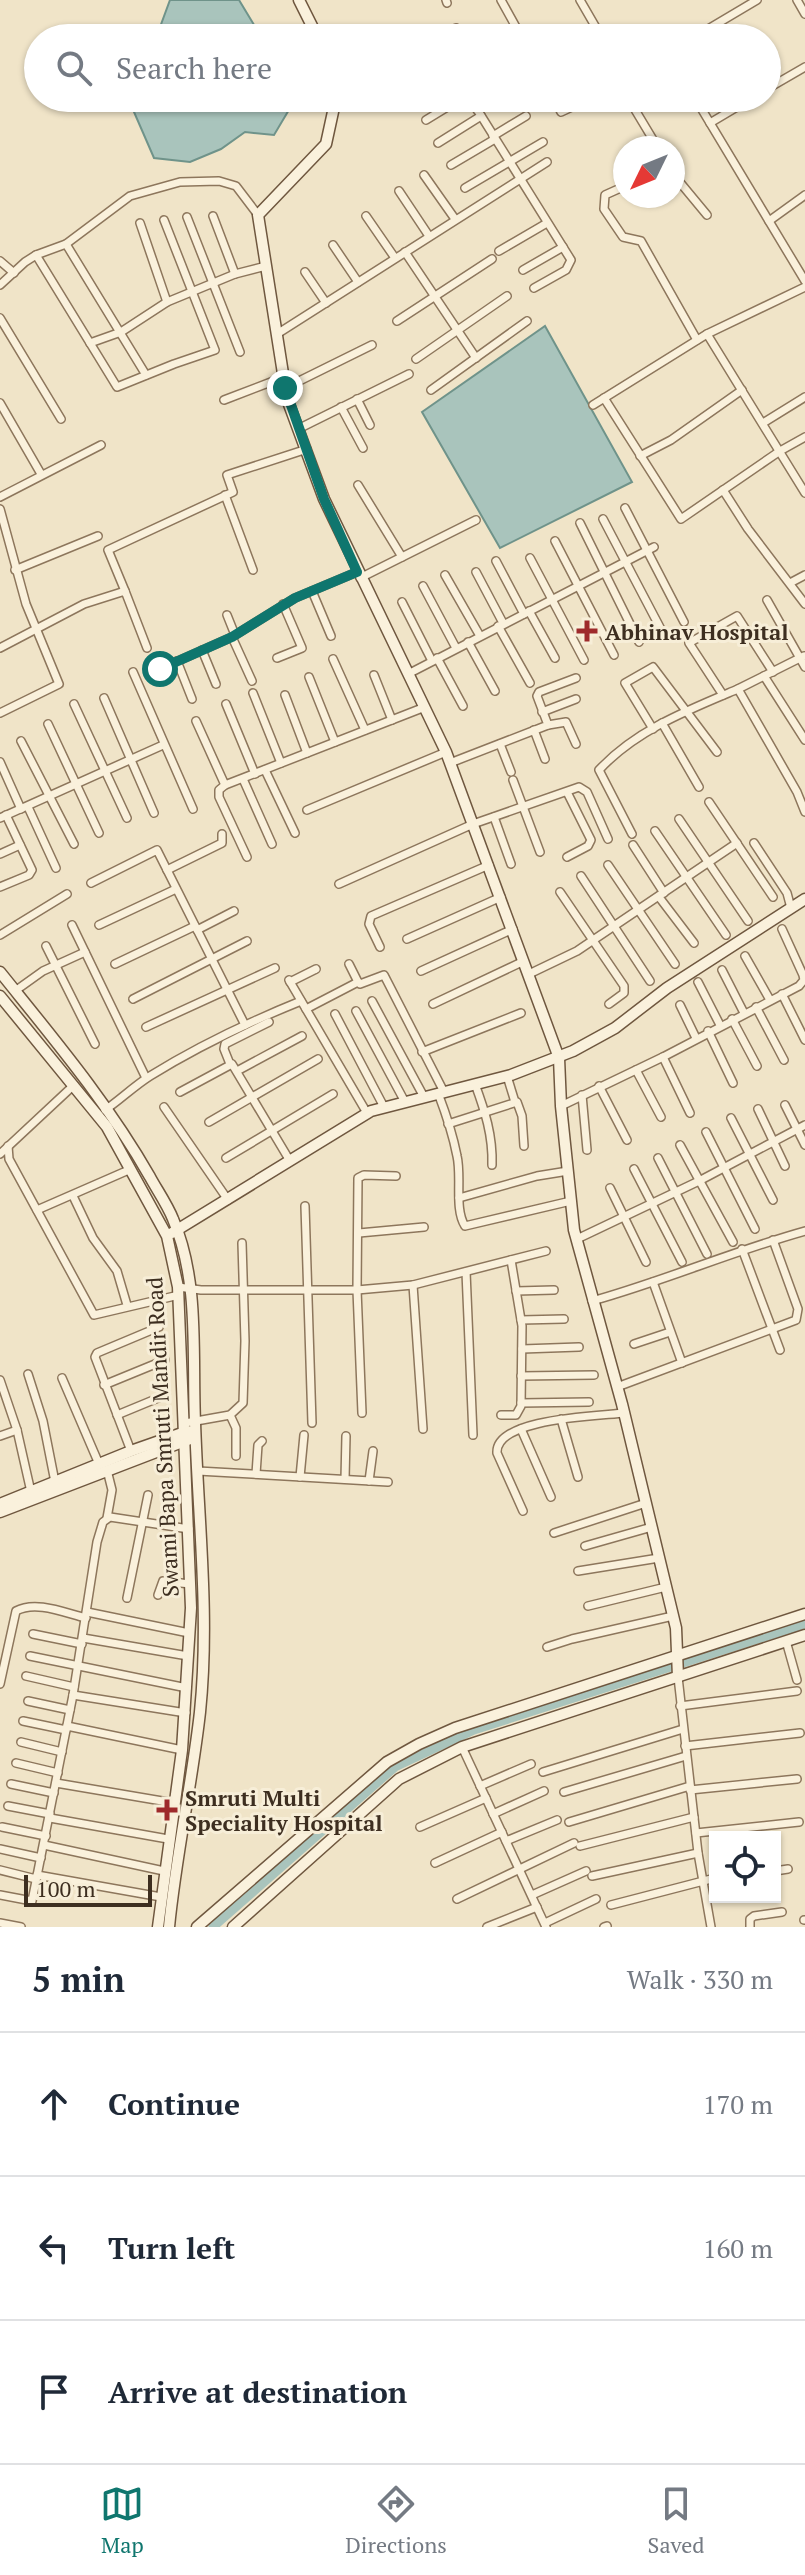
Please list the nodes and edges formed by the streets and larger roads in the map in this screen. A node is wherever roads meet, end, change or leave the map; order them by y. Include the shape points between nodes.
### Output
1 (299, 0) edge
2 (501, 0) edge
3 (580, 0) edge
4 (757, 0) edge
5 (797, 0) edge
6 (805, 14) edge
7 (311, 24) edge
8 (514, 24) edge
9 (594, 24) edge
10 (717, 24) edge
11 (805, 67) edge
12 (781, 81) edge
13 (333, 112) edge
14 (439, 112) edge
15 (636, 112) edge
16 (703, 112) edge
17 (728, 112) edge
18 (479, 113) joint
19 (526, 116) dead end
20 (426, 120) dead end
21 (710, 123) junction
22 (651, 136) edge
23 (494, 137) junction
24 (543, 142) dead end
25 (438, 143) dead end
26 (509, 162) junction
27 (547, 162) dead end
28 (451, 165) dead end
29 (424, 175) dead end
30 (519, 178) junction
31 (465, 188) dead end
32 (685, 188) edge
33 (399, 191) dead end
34 (613, 191) edge
35 (805, 195) edge
36 (258, 215) junction
37 (707, 215) dead end
38 (213, 216) dead end
39 (366, 216) dead end
40 (187, 217) dead end
41 (455, 219) junction
42 (164, 220) dead end
43 (769, 221) junction
44 (140, 223) dead end
45 (547, 223) junction
46 (429, 236) junction
47 (66, 244) junction
48 (333, 245) dead end
49 (563, 247) junction
50 (499, 251) dead end
51 (405, 252) junction
52 (36, 255) junction
53 (395, 258) junction
54 (492, 259) dead end
55 (0, 261) edge
56 (266, 266) junction
57 (523, 270) dead end
58 (305, 272) dead end
59 (14, 273) junction
60 (235, 274) junction
61 (358, 282) junction
62 (212, 283) junction
63 (805, 284) edge
64 (0, 285) edge
65 (534, 288) dead end
66 (193, 293) junction
67 (435, 296) junction
68 (507, 296) dead end
69 (167, 302) junction
70 (326, 303) junction
71 (0, 318) edge
72 (397, 321) dead end
73 (527, 321) dead end
74 (458, 331) junction
75 (121, 332) junction
76 (277, 334) junction
77 (707, 334) junction
78 (697, 340) junction
79 (90, 343) junction
80 (372, 345) dead end
81 (240, 352) dead end
82 (476, 358) junction
83 (416, 359) dead end
84 (409, 374) dead end
85 (146, 375) junction
86 (284, 382) junction
87 (431, 390) dead end
88 (742, 390) junction
89 (805, 397) edge
90 (604, 398) junction
91 (357, 399) junction
92 (224, 400) dead end
93 (0, 403) edge
94 (593, 405) dead end
95 (341, 407) junction
96 (61, 419) dead end
97 (763, 423) junction
98 (370, 425) dead end
99 (298, 429) junction
100 (805, 437) edge
101 (101, 445) dead end
102 (363, 448) dead end
103 (307, 449) junction
104 (780, 451) junction
105 (640, 456) junction
106 (41, 474) junction
107 (358, 485) dead end
108 (723, 490) junction
109 (805, 493) edge
110 (225, 495) junction
111 (0, 497) edge
112 (625, 508) dead end
113 (0, 509) edge
114 (603, 519) dead end
115 (476, 520) dead end
116 (580, 523) dead end
117 (98, 536) dead end
118 (555, 541) dead end
119 (650, 548) junction
120 (12, 557) junction
121 (402, 557) junction
122 (530, 558) dead end
123 (0, 559) edge
124 (496, 561) dead end
125 (625, 561) junction
126 (15, 570) junction
127 (253, 570) dead end
128 (476, 572) dead end
129 (604, 572) junction
130 (359, 575) junction
131 (445, 575) dead end
132 (805, 575) edge
133 (790, 583) junction
134 (423, 586) dead end
135 (577, 586) junction
136 (125, 591) junction
137 (312, 591) junction
138 (551, 600) junction
139 (767, 600) dead end
140 (402, 602) dead end
141 (283, 604) junction
142 (805, 604) edge
143 (527, 613) junction
144 (227, 615) dead end
145 (684, 622) dead end
146 (501, 624) junction
147 (36, 630) junction
148 (234, 636) junction
149 (331, 636) dead end
150 (480, 636) junction
151 (665, 637) dead end
152 (468, 642) junction
153 (639, 642) dead end
154 (0, 648) edge
155 (147, 648) dead end
156 (456, 648) junction
157 (202, 650) junction
158 (614, 655) dead end
159 (803, 657) edge
160 (277, 658) dead end
161 (555, 658) dead end
162 (333, 659) dead end
163 (435, 659) junction
164 (584, 660) dead end
165 (177, 661) junction
166 (805, 667) edge
167 (160, 669) dead end
168 (133, 672) dead end
169 (408, 674) junction
170 (768, 674) junction
171 (374, 675) dead end
172 (309, 677) dead end
173 (576, 678) dead end
174 (252, 681) dead end
175 (530, 683) dead end
176 (216, 684) dead end
177 (738, 689) junction
178 (495, 691) dead end
179 (253, 693) dead end
180 (285, 695) dead end
181 (723, 695) junction
182 (104, 698) dead end
183 (192, 699) dead end
184 (576, 699) dead end
185 (74, 704) dead end
186 (226, 704) dead end
187 (463, 706) dead end
188 (425, 707) junction
189 (686, 710) junction
190 (542, 712) junction
191 (0, 713) edge
192 (392, 720) junction
193 (196, 721) dead end
194 (662, 723) junction
195 (48, 724) dead end
196 (548, 725) junction
197 (653, 729) junction
198 (365, 730) junction
199 (534, 730) junction
200 (805, 740) edge
201 (21, 741) dead end
202 (335, 742) junction
203 (500, 744) junction
204 (576, 744) dead end
205 (163, 745) junction
206 (717, 752) dead end
207 (307, 753) junction
208 (448, 758) junction
209 (130, 759) junction
210 (545, 759) dead end
211 (0, 762) edge
212 (281, 763) junction
213 (105, 770) junction
214 (265, 770) junction
215 (255, 774) junction
216 (243, 779) junction
217 (76, 783) junction
218 (225, 785) junction
219 (699, 787) dead end
220 (567, 792) junction
221 (49, 796) junction
222 (709, 802) dead end
223 (523, 806) junction
224 (25, 808) junction
225 (193, 809) dead end
226 (307, 810) dead end
227 (805, 812) edge
228 (154, 813) dead end
229 (3, 816) edge
230 (494, 817) junction
231 (127, 818) dead end
232 (679, 819) dead end
233 (473, 824) junction
234 (655, 831) dead end
235 (99, 833) dead end
236 (295, 833) dead end
237 (222, 834) dead end
238 (632, 834) dead end
239 (608, 839) dead end
240 (737, 843) junction
241 (754, 843) dead end
242 (74, 844) dead end
243 (272, 844) dead end
244 (20, 845) junction
245 (633, 845) dead end
246 (540, 852) dead end
247 (0, 854) edge
248 (247, 857) dead end
249 (567, 857) dead end
250 (709, 863) junction
251 (489, 864) junction
252 (511, 864) dead end
253 (608, 865) dead end
254 (56, 868) dead end
255 (167, 870) junction
256 (581, 876) dead end
257 (687, 878) junction
258 (91, 883) dead end
259 (339, 884) dead end
260 (0, 887) edge
261 (176, 889) junction
262 (560, 892) dead end
263 (67, 894) dead end
264 (662, 895) junction
265 (501, 897) junction
266 (773, 897) dead end
267 (805, 899) edge
268 (791, 908) junction
269 (638, 910) junction
270 (234, 911) dead end
271 (748, 921) dead end
272 (72, 925) dead end
273 (99, 925) dead end
274 (614, 925) junction
275 (196, 928) junction
276 (513, 929) junction
277 (782, 929) dead end
278 (0, 935) edge
279 (726, 935) dead end
280 (407, 939) dead end
281 (593, 939) junction
282 (247, 941) dead end
283 (694, 943) dead end
284 (46, 946) dead end
285 (380, 947) dead end
286 (85, 952) junction
287 (745, 956) dead end
288 (212, 959) junction
289 (524, 961) junction
290 (115, 964) dead end
291 (349, 964) dead end
292 (675, 964) dead end
293 (56, 965) junction
294 (275, 968) dead end
295 (316, 969) dead end
296 (722, 970) dead end
297 (421, 971) dead end
298 (0, 972) edge
299 (529, 974) junction
300 (650, 981) dead end
301 (804, 981) edge
302 (358, 982) junction
303 (698, 982) dead end
304 (227, 990) junction
305 (15, 991) junction
306 (782, 994) junction
307 (0, 996) edge
308 (133, 999) dead end
309 (770, 1000) junction
310 (372, 1001) dead end
311 (433, 1004) dead end
312 (609, 1004) dead end
313 (304, 1005) junction
314 (680, 1005) dead end
315 (756, 1007) junction
316 (356, 1011) dead end
317 (521, 1013) dead end
318 (744, 1013) junction
319 (335, 1014) dead end
320 (732, 1019) junction
321 (269, 1022) dead end
322 (245, 1025) junction
323 (720, 1025) junction
324 (146, 1027) dead end
325 (708, 1031) junction
326 (302, 1036) dead end
327 (696, 1038) junction
328 (805, 1040) edge
329 (95, 1044) dead end
330 (422, 1052) junction
331 (663, 1057) junction
332 (559, 1058) junction
333 (318, 1059) dead end
334 (784, 1060) dead end
335 (230, 1064) junction
336 (757, 1066) dead end
337 (636, 1070) junction
338 (237, 1071) junction
339 (507, 1076) junction
340 (146, 1078) junction
341 (733, 1083) dead end
342 (475, 1084) junction
343 (74, 1085) junction
344 (599, 1086) junction
345 (180, 1092) dead end
346 (441, 1093) junction
347 (333, 1094) dead end
348 (582, 1095) junction
349 (251, 1097) junction
350 (424, 1097) junction
351 (405, 1102) junction
352 (515, 1102) junction
353 (785, 1105) dead end
354 (561, 1106) junction
355 (164, 1107) dead end
356 (384, 1107) junction
357 (758, 1109) dead end
358 (485, 1111) junction
359 (102, 1112) junction
360 (367, 1113) junction
361 (690, 1113) dead end
362 (661, 1117) dead end
363 (731, 1118) dead end
364 (209, 1122) dead end
365 (448, 1124) junction
366 (805, 1125) edge
367 (797, 1129) junction
368 (270, 1131) junction
369 (706, 1132) dead end
370 (627, 1140) dead end
371 (774, 1141) junction
372 (680, 1145) dead end
373 (805, 1145) edge
374 (8, 1146) junction
375 (524, 1146) dead end
376 (587, 1150) dead end
377 (0, 1154) edge
378 (748, 1154) junction
379 (226, 1158) dead end
380 (658, 1158) dead end
381 (290, 1161) junction
382 (492, 1165) dead end
383 (785, 1166) dead end
384 (725, 1167) junction
385 (131, 1169) junction
386 (634, 1169) dead end
387 (568, 1171) junction
388 (396, 1176) dead end
389 (699, 1181) junction
390 (610, 1188) dead end
391 (675, 1192) junction
392 (73, 1196) junction
393 (459, 1198) junction
394 (228, 1200) junction
395 (773, 1200) dead end
396 (571, 1201) junction
397 (652, 1203) junction
398 (305, 1206) dead end
399 (37, 1210) junction
400 (623, 1217) junction
401 (424, 1227) dead end
402 (755, 1229) dead end
403 (805, 1231) edge
404 (172, 1233) junction
405 (359, 1233) junction
406 (577, 1239) junction
407 (773, 1240) junction
408 (733, 1242) dead end
409 (242, 1243) dead end
410 (742, 1249) junction
411 (546, 1251) dead end
412 (707, 1254) dead end
413 (511, 1260) junction
414 (646, 1262) dead end
415 (682, 1262) dead end
416 (466, 1272) junction
417 (653, 1282) junction
418 (413, 1285) junction
419 (306, 1288) junction
420 (183, 1290) junction
421 (244, 1290) junction
422 (357, 1290) junction
423 (554, 1290) dead end
424 (516, 1291) junction
425 (592, 1301) junction
426 (127, 1305) junction
427 (564, 1319) dead end
428 (521, 1320) junction
429 (159, 1327) dead end
430 (772, 1328) junction
431 (670, 1332) junction
432 (634, 1344) dead end
433 (579, 1347) dead end
434 (522, 1349) junction
435 (780, 1350) dead end
436 (165, 1360) dead end
437 (682, 1363) junction
438 (28, 1374) dead end
439 (594, 1375) dead end
440 (521, 1376) junction
441 (62, 1378) dead end
442 (0, 1380) edge
443 (104, 1385) junction
444 (617, 1387) junction
445 (163, 1396) dead end
446 (589, 1402) dead end
447 (521, 1403) junction
448 (362, 1413) dead end
449 (624, 1413) junction
450 (117, 1415) junction
451 (230, 1415) junction
452 (501, 1415) dead end
453 (561, 1419) junction
454 (312, 1423) dead end
455 (423, 1429) dead end
456 (521, 1429) junction
457 (17, 1430) junction
458 (190, 1431) junction
459 (304, 1435) dead end
460 (473, 1435) dead end
461 (0, 1436) edge
462 (346, 1436) dead end
463 (262, 1441) dead end
464 (131, 1451) junction
465 (373, 1451) dead end
466 (236, 1456) dead end
467 (103, 1467) junction
468 (198, 1471) junction
469 (256, 1474) junction
470 (300, 1477) junction
471 (578, 1477) dead end
472 (345, 1479) junction
473 (369, 1481) junction
474 (55, 1482) junction
475 (388, 1482) dead end
476 (31, 1492) junction
477 (148, 1495) dead end
478 (551, 1497) dead end
479 (646, 1503) junction
480 (0, 1504) edge
481 (523, 1511) dead end
482 (0, 1512) edge
483 (106, 1520) junction
484 (142, 1521) junction
485 (652, 1527) junction
486 (189, 1529) junction
487 (554, 1533) dead end
488 (585, 1546) dead end
489 (659, 1558) junction
490 (578, 1571) dead end
491 (190, 1584) junction
492 (666, 1587) junction
493 (158, 1595) dead end
494 (127, 1598) dead end
495 (588, 1606) dead end
496 (805, 1614) edge
497 (87, 1615) junction
498 (673, 1616) junction
499 (189, 1633) junction
500 (33, 1634) dead end
501 (805, 1635) edge
502 (83, 1641) junction
503 (786, 1641) junction
504 (547, 1647) dead end
505 (30, 1656) dead end
506 (188, 1656) junction
507 (676, 1656) junction
508 (78, 1665) junction
509 (26, 1676) dead end
510 (678, 1676) junction
511 (797, 1680) dead end
512 (0, 1684) edge
513 (187, 1688) junction
514 (74, 1691) junction
515 (797, 1691) dead end
516 (28, 1701) dead end
517 (680, 1706) junction
518 (70, 1710) junction
519 (186, 1713) junction
520 (23, 1721) dead end
521 (66, 1728) junction
522 (455, 1729) junction
523 (683, 1729) junction
524 (800, 1733) dead end
525 (21, 1742) dead end
526 (685, 1746) junction
527 (462, 1747) junction
528 (182, 1750) junction
529 (62, 1752) junction
530 (686, 1756) junction
531 (16, 1763) dead end
532 (531, 1764) dead end
533 (543, 1772) dead end
534 (58, 1773) junction
535 (797, 1779) dead end
536 (56, 1783) junction
537 (11, 1784) dead end
538 (480, 1786) junction
539 (690, 1788) junction
540 (544, 1791) dead end
541 (564, 1792) dead end
542 (54, 1793) junction
543 (486, 1798) junction
544 (174, 1803) junction
545 (8, 1806) dead end
546 (493, 1814) junction
547 (50, 1816) junction
548 (694, 1817) junction
549 (557, 1820) dead end
550 (569, 1822) dead end
551 (799, 1822) dead end
552 (2, 1827) dead end
553 (420, 1827) dead end
554 (502, 1832) junction
555 (696, 1833) junction
556 (168, 1839) junction
557 (45, 1841) junction
558 (506, 1841) junction
559 (0, 1849) edge
560 (698, 1853) junction
561 (41, 1858) junction
562 (435, 1863) dead end
563 (519, 1869) junction
564 (788, 1869) dead end
565 (0, 1870) edge
566 (781, 1870) edge
567 (164, 1871) junction
568 (37, 1877) junction
569 (709, 1878) edge
570 (703, 1879) junction
571 (0, 1895) edge
572 (532, 1895) junction
573 (161, 1897) junction
574 (457, 1899) dead end
575 (596, 1899) dead end
576 (611, 1905) dead end
577 (537, 1907) junction
578 (782, 1912) dead end
579 (0, 1923) edge
580 (546, 1925) edge
581 (21, 1927) edge
582 (158, 1927) edge
583 (169, 1927) edge
584 (197, 1927) edge
585 (234, 1927) edge
586 (487, 1927) edge
587 (711, 1927) edge
588 (750, 1927) edge

1 - 7 street
2 - 8 street
3 - 9 street
4 - 10 street
5 - 6 street
11 - 12 street
13 - 36 street via 326,144
14 - 20 street
15 - 22 street
16 - 21 street
17 - 21 street
18 - 23 street
18 - 25 street
19 - 23 street
21 - 43 street
23 - 26 street
23 - 28 street
24 - 26 street
26 - 30 street
26 - 31 street
27 - 30 street
29 - 41 street
30 - 41 street
30 - 45 street
32 - 37 street
33 - 46 street
34 - 78 street via 605,195 604,209 623,237 641,241
35 - 43 street
36 - 47 street via 236,186 180,182 130,196
36 - 56 street
38 - 60 street
39 - 53 street
40 - 62 street
41 - 46 street
42 - 66 street
43 - 63 street
44 - 69 street
45 - 49 street
45 - 50 street
46 - 51 street
47 - 52 street
47 - 75 street
48 - 61 street
49 - 57 street
49 - 65 street via 570,266
51 - 53 street
51 - 67 street
52 - 59 street
52 - 79 street
53 - 61 street
54 - 67 street
55 - 59 street
56 - 60 street
56 - 76 street
58 - 70 street
59 - 64 street
60 - 62 street
61 - 70 street
62 - 66 street
62 - 81 street
63 - 77 street
66 - 69 street
66 - 85 street via 215,350
67 - 72 street
67 - 74 street
68 - 74 street
69 - 75 street
70 - 76 street
71 - 96 street
73 - 82 street
74 - 82 street
74 - 83 street
75 - 79 street
75 - 85 street
76 - 86 street
77 - 78 street
77 - 88 street
78 - 90 street
79 - 85 street via 117,387
80 - 86 street
82 - 87 street
84 - 91 street
86 - 92 street
86 - 99 street
88 - 97 street
88 - 105 street
89 - 97 street
90 - 94 street
90 - 105 street
91 - 95 street
91 - 98 street
93 - 106 street
95 - 99 street
95 - 102 street
97 - 104 street
99 - 103 street
100 - 104 street
101 - 106 street
103 - 110 street via 227,475 233,492
103 - 130 street
104 - 108 street
104 - 109 street
105 - 108 street via 681,519
106 - 111 street
107 - 121 street
108 - 133 street
110 - 127 street
110 - 136 street via 108,550
112 - 119 street
113 - 120 street
114 - 125 street
115 - 121 street
116 - 129 street
117 - 126 street
118 - 135 street
119 - 125 street
119 - 145 street
120 - 123 street
120 - 126 street
121 - 130 street
122 - 138 street
124 - 143 street
125 - 129 street
125 - 151 street
126 - 147 street
128 - 146 street
129 - 135 street
129 - 153 street
130 - 137 street
130 - 169 street
131 - 150 street
132 - 133 street
133 - 142 street
134 - 156 street
135 - 138 street
135 - 158 street
136 - 147 street via 84,604
136 - 155 street
137 - 141 street
137 - 149 street
138 - 143 street
138 - 164 street
139 - 159 street
140 - 163 street
141 - 148 street
141 - 160 street via 302,648
143 - 146 street
143 - 161 street
144 - 148 street
146 - 150 street
146 - 175 street
147 - 154 street
147 - 191 street via 59,684
148 - 157 street
148 - 174 street
150 - 152 street
152 - 156 street
152 - 178 street
156 - 163 street
157 - 165 street
157 - 176 street
159 - 166 street
159 - 170 street
162 - 198 street
163 - 169 street
163 - 187 street
165 - 167 street
165 - 183 street
168 - 205 street
169 - 188 street
170 - 177 street
170 - 181 street via 737,616 689,643
170 - 200 street
171 - 192 street
172 - 202 street
173 - 190 street via 539,692
177 - 181 street
177 - 227 street
179 - 212 street
180 - 207 street
181 - 189 street
182 - 209 street
184 - 190 street
185 - 213 street
186 - 215 street
188 - 192 street
188 - 208 street
189 - 194 street
189 - 197 street via 653,667 625,683
189 - 206 street
190 - 196 street
192 - 198 street
193 - 218 street
194 - 197 street
194 - 219 street
195 - 217 street
196 - 199 street
196 - 204 street via 566,722
197 - 238 street via 599,770
198 - 202 street
199 - 203 street
199 - 210 street
201 - 221 street
202 - 207 street
203 - 208 street
203 - 223 street
205 - 209 street
205 - 225 street
207 - 212 street
208 - 226 street
208 - 233 street
209 - 213 street
209 - 228 street
211 - 224 street
212 - 214 street
213 - 217 street
213 - 231 street
214 - 215 street
214 - 236 street
215 - 216 street
216 - 218 street
216 - 243 street
217 - 221 street
217 - 235 street
218 - 248 street via 219,797
220 - 223 street
220 - 239 street via 585,790
220 - 249 street via 591,840
221 - 224 street
221 - 242 street
222 - 240 street
223 - 230 street
223 - 246 street
224 - 229 street
224 - 254 street
229 - 244 street
230 - 233 street
230 - 252 street
232 - 250 street
233 - 251 street
233 - 259 street
234 - 257 street
237 - 255 street via 222,843
240 - 250 street
240 - 266 street
241 - 268 street
244 - 247 street
244 - 260 street via 31,873
245 - 264 street
250 - 257 street
250 - 271 street
251 - 265 street
251 - 285 street via 371,916 369,924
253 - 269 street
255 - 258 street via 157,850
255 - 261 street
256 - 274 street
257 - 264 street
257 - 279 street
261 - 273 street
261 - 275 street
262 - 281 street
263 - 278 street
264 - 269 street
264 - 283 street
265 - 276 street
265 - 280 street
267 - 268 street
268 - 332 street via 615,1028
269 - 274 street
269 - 292 street
270 - 275 street
272 - 286 street
274 - 281 street
274 - 300 street
275 - 288 street
275 - 290 street
276 - 289 street
276 - 297 street
277 - 301 street
281 - 299 street
281 - 312 street via 625,989
282 - 288 street
284 - 293 street
286 - 293 street
286 - 340 street
287 - 309 street
288 - 304 street
288 - 308 street
289 - 299 street
289 - 311 street
291 - 302 street
293 - 305 street
293 - 329 street
294 - 304 street
295 - 313 street via 289,981
296 - 318 street
298 - 305 street
299 - 332 street
301 - 306 street
302 - 313 street
302 - 330 street via 386,976
303 - 323 street
304 - 322 street
304 - 324 street
305 - 359 street
306 - 309 street
306 - 328 street
307 - 343 street, Swami Bapa Smruti Mandir Road
309 - 315 street
310 - 350 street
313 - 322 street
313 - 360 street
314 - 327 street
315 - 318 street
315 - 334 street
316 - 351 street
317 - 330 street
318 - 320 street
319 - 356 street
320 - 323 street
320 - 336 street
321 - 335 street via 225,1044
322 - 340 street
323 - 325 street
325 - 327 street
325 - 341 street
326 - 338 street
327 - 331 street
330 - 346 street
331 - 337 street
331 - 361 street
332 - 339 street
332 - 354 street
333 - 349 street
335 - 338 street
335 - 345 street
337 - 344 street
337 - 362 street
338 - 349 street
339 - 342 street
339 - 352 street
340 - 359 street
342 - 346 street
342 - 358 street
343 - 359 street, Swami Bapa Smruti Mandir Road
343 - 374 street
344 - 348 street
344 - 370 street
346 - 350 street
346 - 365 street
347 - 368 street
348 - 354 street
348 - 376 street
349 - 364 street
349 - 368 street
350 - 351 street
351 - 356 street
352 - 358 street
352 - 375 street via 522,1116
353 - 367 street
354 - 387 street
355 - 394 street
356 - 360 street
357 - 371 street
358 - 365 street
358 - 382 street
359 - 385 street, Swami Bapa Smruti Mandir Road
359 - 404 street via 147,1171
360 - 381 street
363 - 378 street
365 - 393 street via 457,1154
366 - 367 street
367 - 371 street
367 - 373 street
368 - 379 street
368 - 381 street
369 - 384 street
371 - 378 street
371 - 383 street
372 - 389 street
374 - 377 street
374 - 399 street via 9,1159
378 - 384 street
378 - 395 street
380 - 391 street
381 - 394 street
384 - 389 street
384 - 402 street
385 - 392 street
385 - 404 street, Swami Bapa Smruti Mandir Road
386 - 397 street
387 - 393 street
387 - 396 street
388 - 405 street via 358,1178
389 - 391 street
389 - 408 street
390 - 400 street
391 - 397 street
391 - 412 street
392 - 399 street
392 - 426 street via 93,1238 117,1271
393 - 396 street via 459,1216 467,1226
394 - 404 street
396 - 406 street
397 - 400 street
397 - 415 street
398 - 419 street
399 - 426 street via 94,1315
400 - 406 street
400 - 414 street
401 - 405 street
403 - 407 street
404 - 420 street, Swami Bapa Smruti Mandir Road
405 - 422 street
406 - 425 street
407 - 410 street
407 - 430 street via 799,1316
409 - 421 street
410 - 417 street
410 - 430 street
411 - 413 street
413 - 416 street
413 - 424 street
416 - 418 street
416 - 460 street
417 - 425 street
417 - 431 street
418 - 422 street
418 - 455 street
419 - 421 street
419 - 422 street
419 - 454 street
420 - 421 street
420 - 426 street
420 - 458 street, Swami Bapa Smruti Mandir Road
421 - 451 street via 245,1390 240,1408
422 - 448 street
423 - 424 street
424 - 428 street
425 - 444 street
427 - 428 street
428 - 434 street
429 - 443 street via 97,1353 95,1363
430 - 435 street
430 - 437 street
431 - 432 street
431 - 437 street
433 - 434 street
434 - 440 street
436 - 443 street
437 - 444 street
438 - 474 street
439 - 440 street
440 - 447 street
441 - 467 street
442 - 457 street
443 - 450 street
444 - 449 street
445 - 450 street
446 - 447 street
447 - 452 street via 516,1415
449 - 453 street
449 - 479 street
450 - 464 street
451 - 458 street
451 - 466 street via 236,1428
453 - 456 street
453 - 471 street
456 - 478 street
456 - 481 street via 496,1447
457 - 461 street
457 - 476 street
458 - 464 street
458 - 467 street
458 - 468 street
458 - 486 street, Swami Bapa Smruti Mandir Road
459 - 470 street
462 - 472 street
463 - 469 street
464 - 467 street
465 - 473 street
467 - 474 street
467 - 482 street
467 - 483 street via 112,1490
468 - 469 street
468 - 583 street via 200,1710
469 - 470 street
470 - 472 street
472 - 473 street
473 - 475 street
474 - 476 street
476 - 480 street
477 - 484 street
479 - 485 street
479 - 487 street
483 - 484 street
483 - 497 street via 97,1542
484 - 486 street
484 - 494 street
485 - 488 street
485 - 489 street
486 - 491 street, Swami Bapa Smruti Mandir Road
489 - 490 street
489 - 492 street
491 - 493 street via 163,1581
491 - 499 street, Swami Bapa Smruti Mandir Road
492 - 495 street
492 - 498 street
496 - 507 street
497 - 499 street
497 - 502 street
497 - 512 street via 25,1606 16,1611
498 - 504 street
498 - 507 street
499 - 506 street, Swami Bapa Smruti Mandir Road
500 - 502 street
501 - 503 street
502 - 506 street
502 - 508 street
503 - 510 street
503 - 511 street
505 - 508 street
506 - 513 street, Swami Bapa Smruti Mandir Road
507 - 510 street
507 - 522 street
508 - 513 street
508 - 514 street
509 - 514 street
510 - 517 street
510 - 527 street
513 - 519 street, Swami Bapa Smruti Mandir Road
514 - 518 street
514 - 519 street
515 - 517 street
516 - 518 street
517 - 523 street
518 - 521 street
519 - 528 street, Swami Bapa Smruti Mandir Road
520 - 521 street
521 - 528 street
521 - 529 street
522 - 527 street
522 - 584 street via 387,1762
523 - 526 street
523 - 533 street
524 - 526 street
525 - 529 street
526 - 530 street
527 - 538 street
527 - 585 street via 399,1779
528 - 544 street, Swami Bapa Smruti Mandir Road
529 - 534 street
530 - 539 street
530 - 541 street
531 - 534 street
532 - 538 street
534 - 536 street
535 - 539 street
536 - 542 street
536 - 544 street
537 - 542 street
538 - 543 street
539 - 548 street
539 - 550 street
540 - 546 street
542 - 547 street
543 - 546 street
543 - 553 street
544 - 556 street, Swami Bapa Smruti Mandir Road
545 - 547 street
546 - 554 street
547 - 556 street
547 - 557 street
548 - 555 street
548 - 563 street via 577,1844
549 - 558 street
551 - 555 street
552 - 557 street
554 - 558 street
554 - 562 street
555 - 560 street
556 - 567 street, Swami Bapa Smruti Mandir Road
557 - 561 street
557 - 567 street
558 - 563 street
559 - 561 street
560 - 570 street
560 - 572 street via 589,1874
561 - 568 street
563 - 572 street
563 - 574 street
564 - 566 street
565 - 568 street
567 - 573 street, Swami Bapa Smruti Mandir Road
568 - 571 street via 32,1901
568 - 573 street
569 - 570 street
570 - 576 street
570 - 587 street
572 - 577 street
573 - 582 street, Swami Bapa Smruti Mandir Road
575 - 580 street
577 - 580 street
577 - 586 street
578 - 588 street via 751,1917
579 - 581 street

